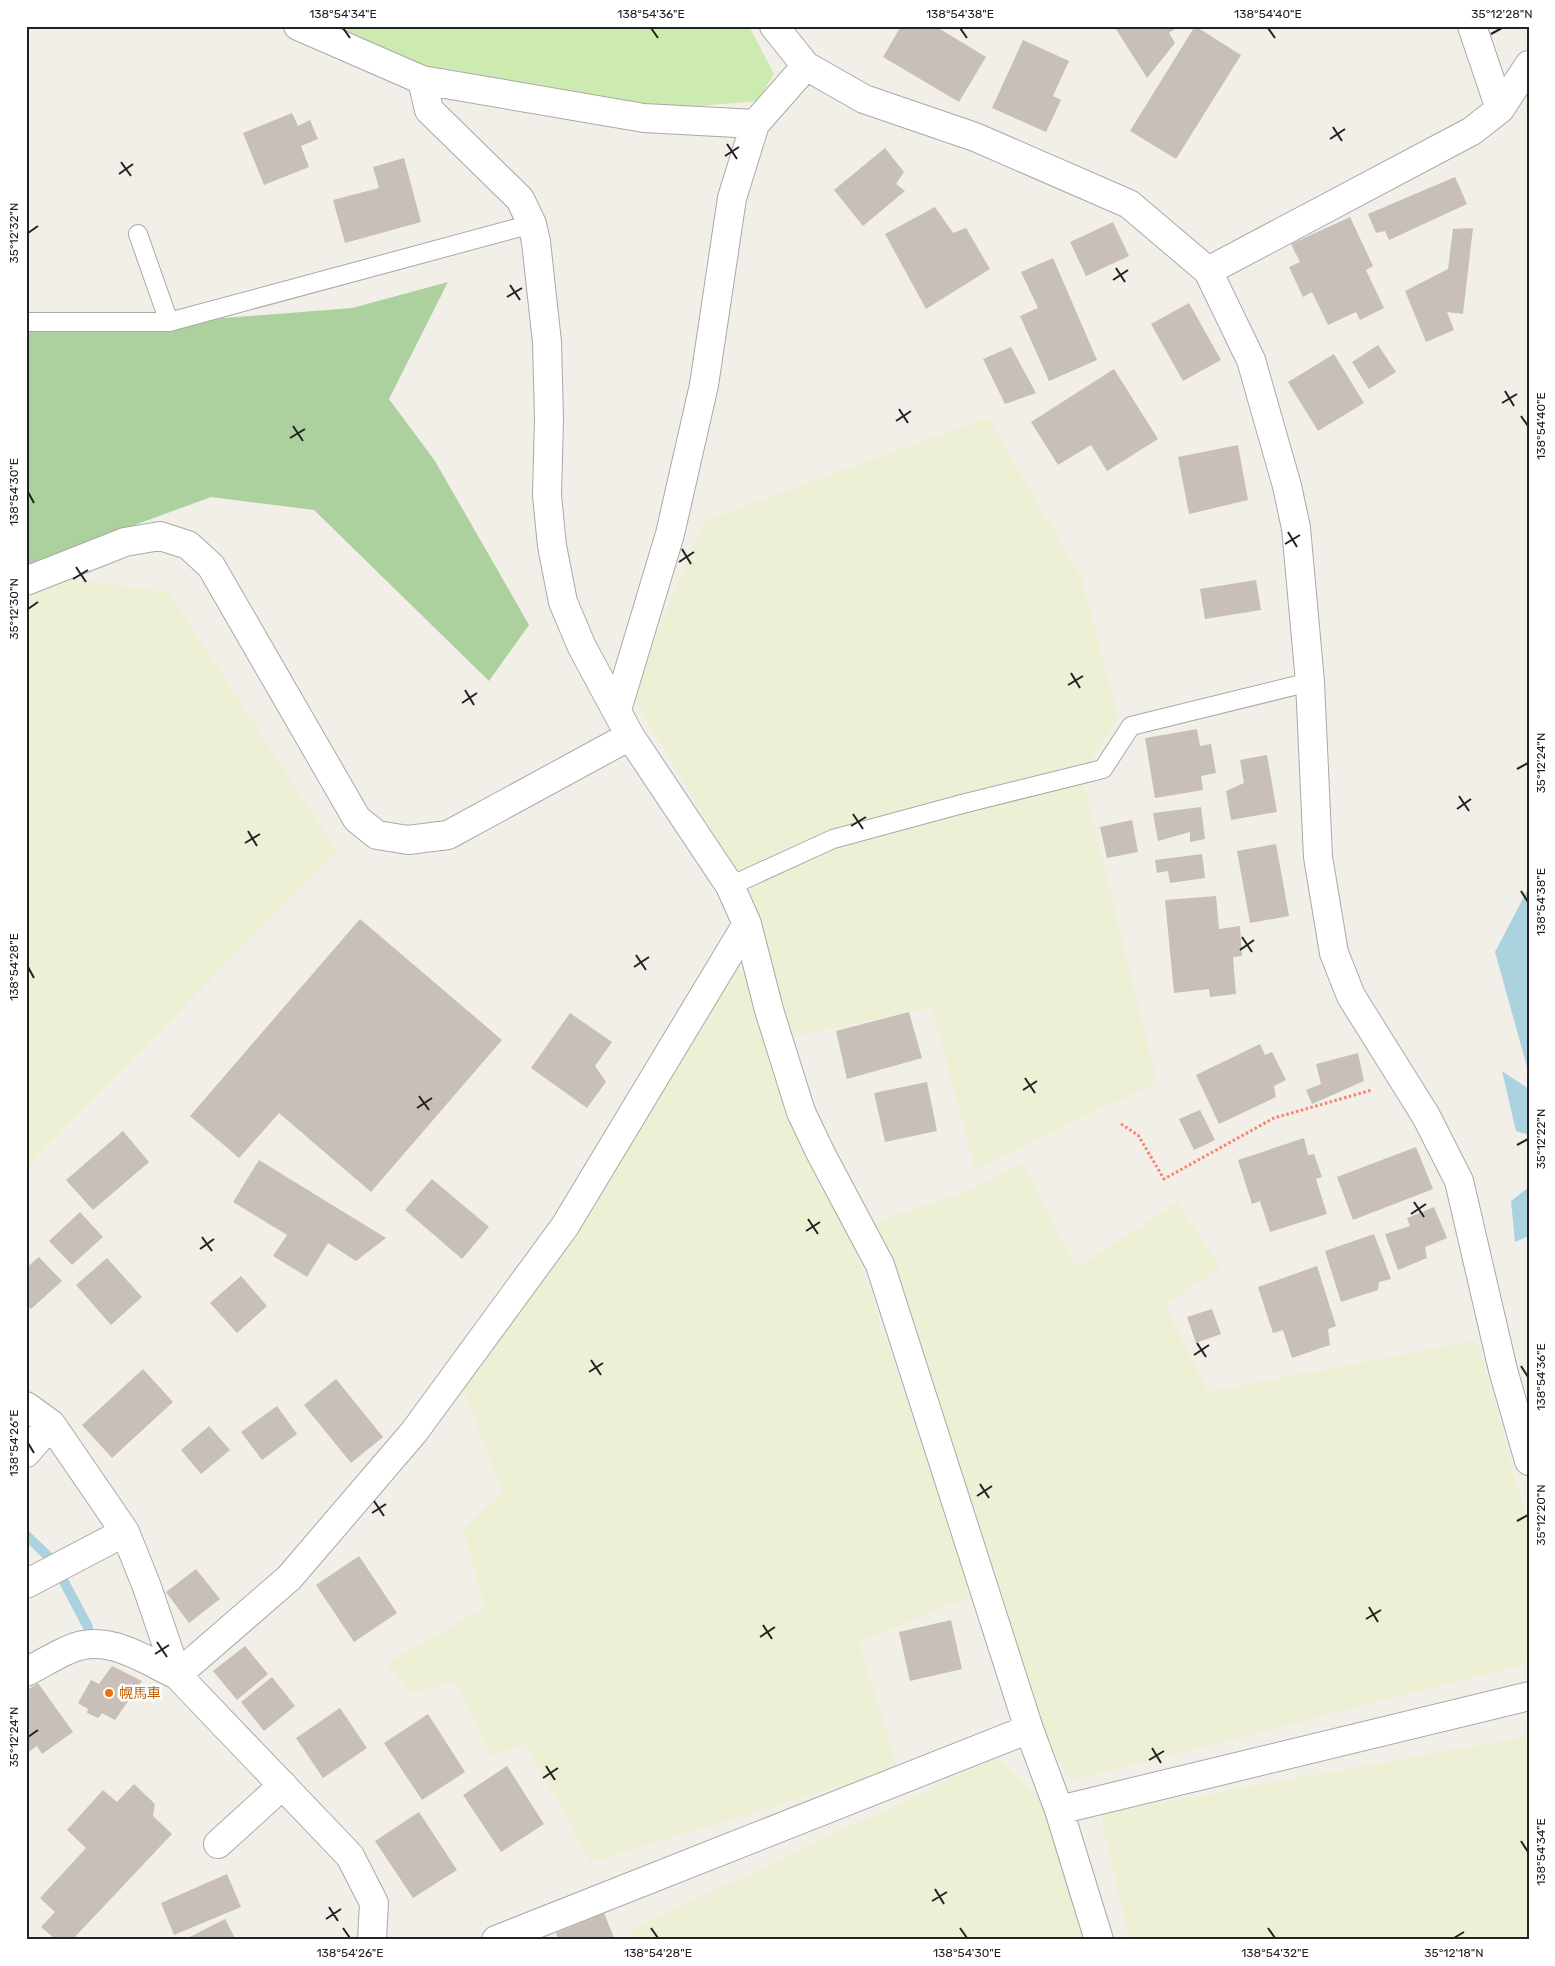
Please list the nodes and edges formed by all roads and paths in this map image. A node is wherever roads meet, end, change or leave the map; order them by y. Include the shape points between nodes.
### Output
1 (298, 26) edge
2 (774, 26) edge
3 (1472, 26) edge
4 (1529, 65) edge
5 (806, 66) junction
6 (422, 80) junction
7 (1500, 109) junction
8 (755, 124) junction
9 (532, 224) junction
10 (138, 234) dead end
11 (1208, 272) junction
12 (26, 322) edge
13 (170, 322) junction
14 (26, 581) edge
15 (1310, 682) junction
16 (617, 710) junction
17 (630, 736) junction
18 (730, 886) junction
19 (747, 924) junction
20 (1403, 1081) junction
21 (1121, 1124) dead end
22 (26, 1406) edge
23 (51, 1424) junction
24 (26, 1453) edge
25 (1529, 1461) edge
26 (126, 1532) junction
27 (26, 1584) edge
28 (26, 1672) edge
29 (177, 1675) junction
30 (1529, 1696) edge
31 (1029, 1729) junction
32 (283, 1785) junction
33 (1058, 1810) junction
34 (218, 1844) dead end
35 (372, 1940) edge
36 (496, 1940) edge
37 (1099, 1940) edge

1 - 6 street
2 - 5 street
3 - 7 street
4 - 7 street
5 - 8 street
5 - 11 street via 864,99 975,137 1129,204
6 - 8 street via 644,118
6 - 9 street via 429,110 520,199
7 - 11 street via 1472,131
8 - 16 street via 732,198 704,385 670,534
9 - 13 lane
9 - 16 street via 547,342 547,495 552,546 563,602 582,647
10 - 13 lane
11 - 15 street via 1251,360 1286,486 1296,528
12 - 13 lane
14 - 17 street via 125,542 160,536 188,545 211,566 357,819 377,835 408,840 448,835
15 - 18 lane via 1131,726 1104,769 833,839
15 - 20 street via 1318,857 1334,952 1351,996
16 - 17 street
17 - 18 street
18 - 19 street
19 - 29 street via 565,1226 414,1432 289,1578
19 - 31 street via 769,1010 801,1112 880,1265
20 - 21 path via 1274,1118 1164,1179 1138,1135
20 - 25 street via 1426,1116 1459,1181 1503,1370
22 - 23 street
23 - 24 street
23 - 26 street
26 - 27 street
26 - 29 street
28 - 29 street via 69,1649 93,1643 119,1647
29 - 32 street
30 - 33 street
31 - 33 street
31 - 36 street
32 - 34 street
32 - 35 street via 350,1856 374,1903
33 - 37 street

